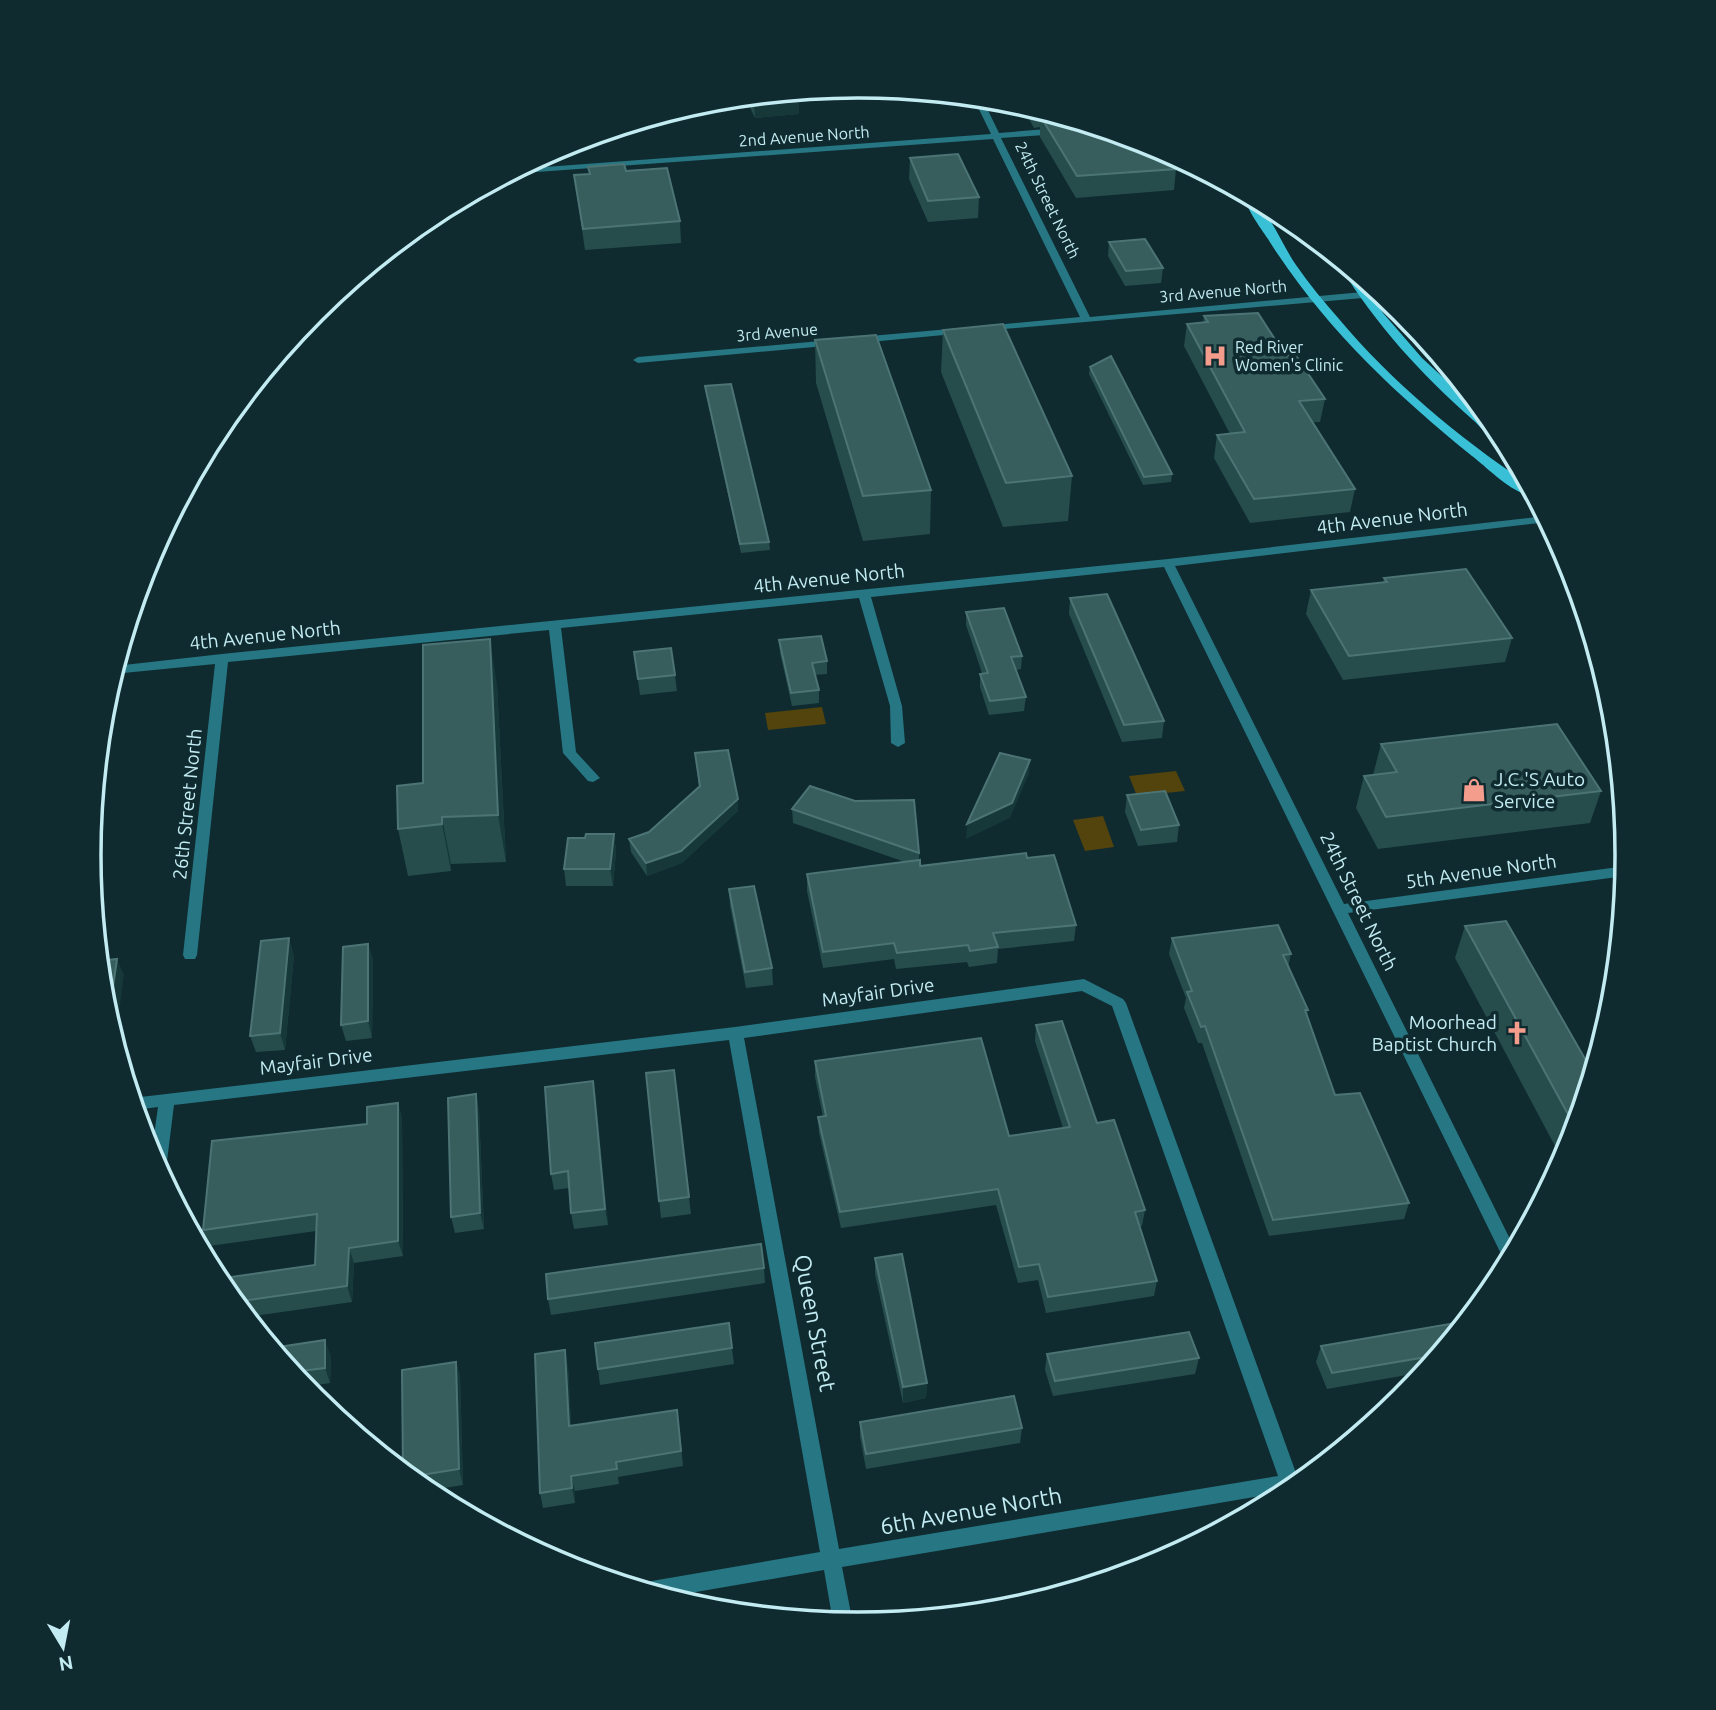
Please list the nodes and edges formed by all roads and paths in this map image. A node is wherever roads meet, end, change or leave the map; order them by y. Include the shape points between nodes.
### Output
1 (983, 109) edge
2 (1073, 130) edge
3 (997, 136) junction
4 (536, 170) edge
5 (1256, 211) edge
6 (1359, 288) edge
7 (1363, 295) junction
8 (1312, 299) junction
9 (1086, 319) junction
10 (638, 360) dead end
11 (1472, 413) edge
12 (1518, 484) edge
13 (1537, 520) edge
14 (1168, 564) junction
15 (864, 593) junction
16 (555, 626) junction
17 (222, 658) junction
18 (125, 669) edge
19 (898, 743) dead end
20 (593, 778) dead end
21 (1614, 873) edge
22 (1342, 909) junction
23 (190, 955) dead end
24 (735, 1033) junction
25 (166, 1099) junction
26 (143, 1103) edge
27 (160, 1148) edge
28 (1506, 1247) edge
29 (1292, 1475) edge
30 (1273, 1488) edge
31 (834, 1559) junction
32 (668, 1587) edge
33 (841, 1611) edge

1 - 3 street, 24th Street North
2 - 3 street, 2nd Avenue North
3 - 4 street, 2nd Avenue North
3 - 9 street, 24th Street North
5 - 8 main road
6 - 7 main road
7 - 8 street, 3rd Avenue North
7 - 11 main road via 1436,382
8 - 9 street, 3rd Avenue North
8 - 12 main road via 1401,391
9 - 10 street, 3rd Avenue
13 - 14 street, 4th Avenue North
14 - 15 street, 4th Avenue North
14 - 22 street, 24th Street North
15 - 16 street, 4th Avenue North
15 - 19 street via 896,706
16 - 17 street, 4th Avenue North
16 - 20 street via 570,753
17 - 18 street, 4th Avenue North
17 - 23 street, 26th Street North
21 - 22 street, 5th Avenue North
22 - 28 street, 24th Street North
24 - 25 street, Mayfair Drive
24 - 29 street, Mayfair Drive via 1083,985 1118,1003
24 - 31 street, Queen Street
25 - 26 street, Mayfair Drive
25 - 27 street
30 - 31 street, 6th Avenue North
31 - 32 street, 6th Avenue North
31 - 33 street, Queen Street

